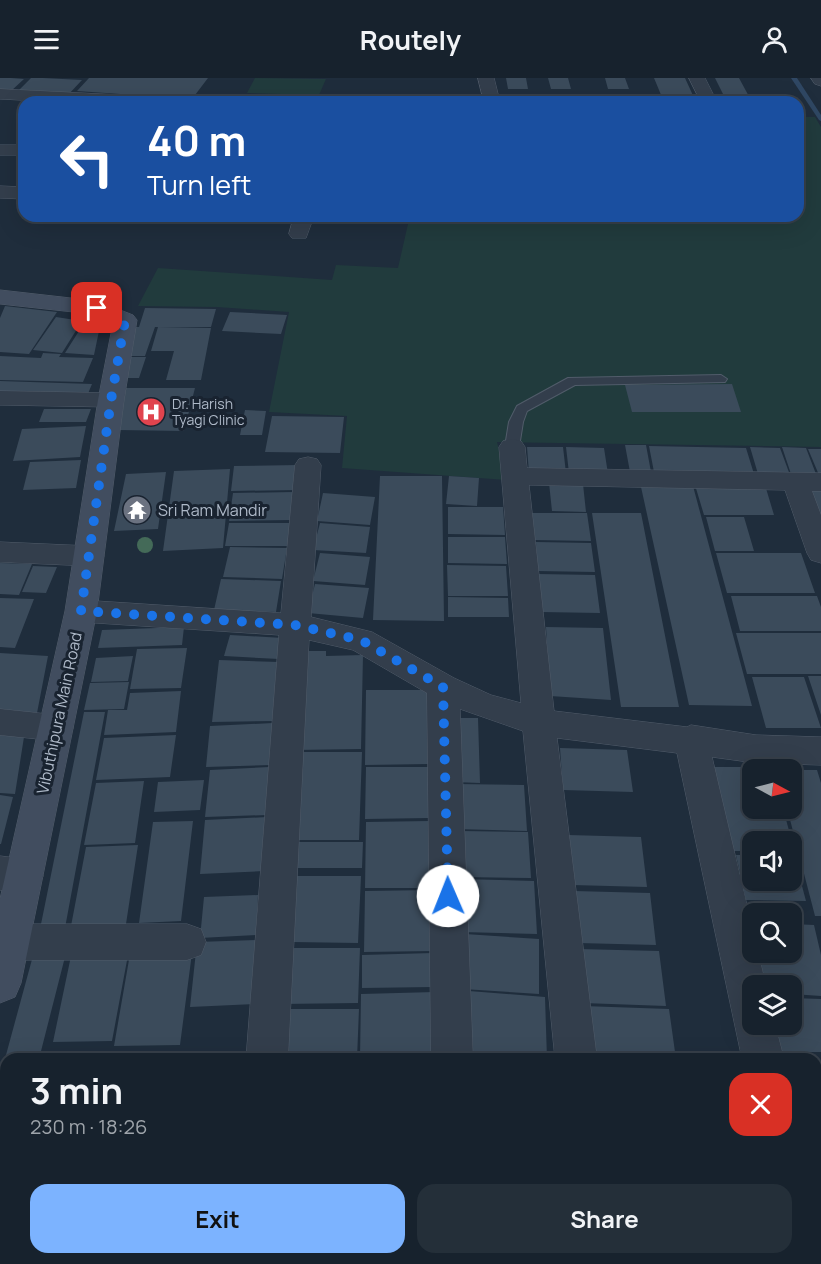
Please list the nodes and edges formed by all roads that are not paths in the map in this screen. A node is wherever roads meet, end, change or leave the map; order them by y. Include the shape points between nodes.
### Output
1 (486, 78) edge
2 (698, 78) edge
3 (0, 94) edge
4 (40, 96) edge
5 (490, 96) edge
6 (706, 96) edge
7 (0, 150) edge
8 (18, 150) edge
9 (0, 192) edge
10 (18, 193) edge
11 (1, 299) edge
12 (721, 379) dead end
13 (0, 398) edge
14 (111, 400) junction
15 (513, 461) junction
16 (308, 465) dead end
17 (808, 482) edge
18 (0, 552) edge
19 (821, 553) edge
20 (90, 556) junction
21 (81, 611) junction
22 (295, 625) junction
23 (443, 687) junction
24 (0, 722) edge
25 (539, 723) junction
26 (57, 728) junction
27 (691, 739) junction
28 (821, 751) edge
29 (13, 874) edge
30 (10, 942) junction
31 (187, 942) dead end
32 (744, 975) edge
33 (0, 983) edge
34 (758, 1035) edge
35 (267, 1053) edge
36 (452, 1053) edge
37 (575, 1053) edge
38 (762, 1053) edge

1 - 5 street
2 - 6 street
3 - 4 street
7 - 8 street
9 - 10 street
11 - 14 street, Vibuthipura Main Road via 97,308 125,320
12 - 15 lane via 572,381 522,409 516,422
13 - 14 street
14 - 20 street, Vibuthipura Main Road
15 - 17 street
15 - 25 street
16 - 22 street
17 - 19 street
18 - 20 street
20 - 21 street, Vibuthipura Main Road
21 - 22 street
21 - 26 street, Vibuthipura Main Road
22 - 23 street via 361,640
22 - 35 street
23 - 25 street via 482,705
23 - 36 street
24 - 26 street
25 - 27 street
25 - 37 street
26 - 29 street, Vibuthipura Main Road
27 - 28 street via 756,749
27 - 32 street
29 - 30 street, Vibuthipura Main Road
30 - 31 street
30 - 33 street, Vibuthipura Main Road
34 - 38 street

